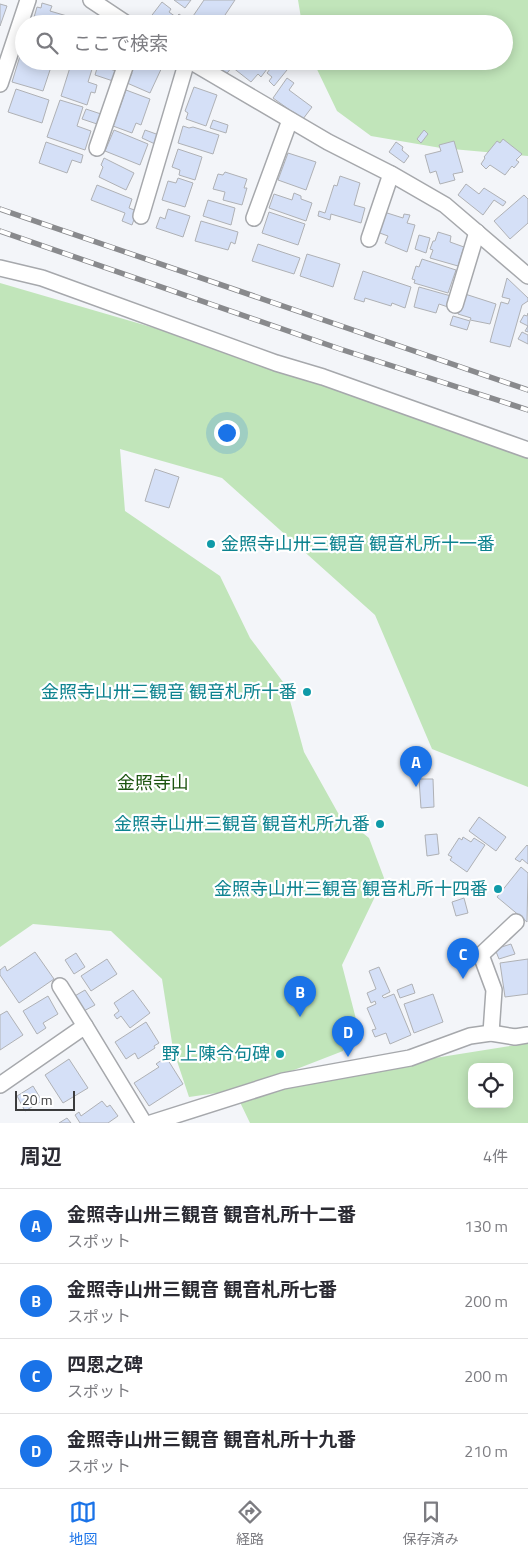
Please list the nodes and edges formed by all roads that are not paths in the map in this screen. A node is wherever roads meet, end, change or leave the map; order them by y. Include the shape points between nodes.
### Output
1 (28, 0) edge
2 (91, 0) edge
3 (23, 15) edge
4 (113, 15) edge
5 (15, 39) edge
6 (124, 70) edge
7 (185, 70) edge
8 (204, 70) edge
9 (0, 84) edge
10 (290, 120) junction
11 (97, 148) dead end
12 (391, 174) junction
13 (142, 216) dead end
14 (254, 218) dead end
15 (477, 232) junction
16 (369, 238) dead end
17 (0, 268) edge
18 (528, 276) edge
19 (455, 305) dead end
20 (528, 450) edge
21 (516, 922) dead end
22 (60, 986) dead end
23 (85, 1026) junction
24 (491, 1033) junction
25 (528, 1035) edge
26 (0, 1085) edge
27 (144, 1123) edge
28 (151, 1123) edge

1 - 3 street
2 - 4 street
5 - 9 street
6 - 11 street
7 - 13 street
8 - 10 street
10 - 12 street
10 - 14 street
12 - 15 street via 446,205
12 - 16 street
15 - 18 street
15 - 19 street
17 - 20 street via 42,278
21 - 24 street via 481,955 494,990
22 - 23 street
23 - 26 street
23 - 27 street
24 - 25 street via 515,1038
24 - 28 street via 470,1036 410,1058 283,1081

